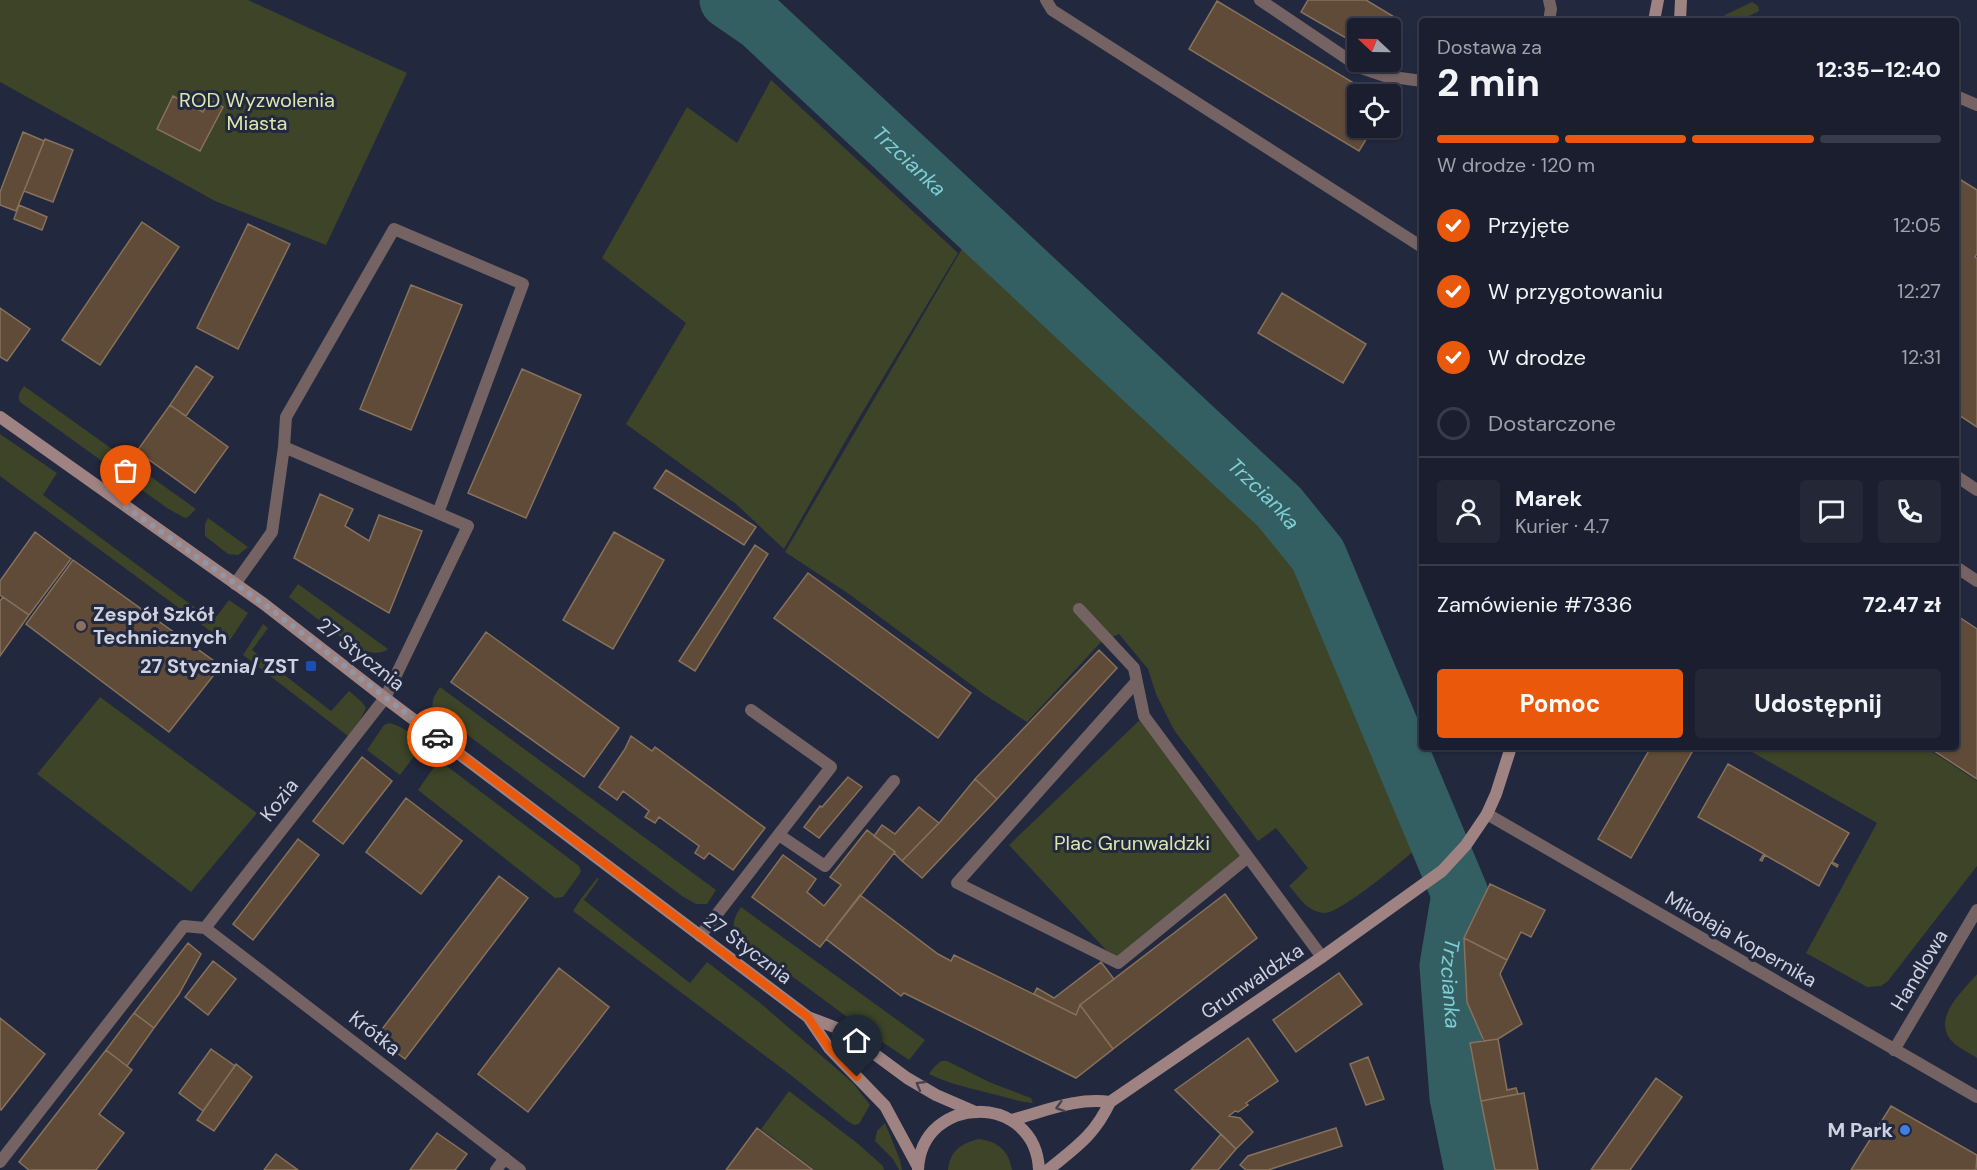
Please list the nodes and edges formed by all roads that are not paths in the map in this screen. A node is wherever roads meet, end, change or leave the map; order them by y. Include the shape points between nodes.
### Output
1 (1046, 0) edge
2 (1260, 0) edge
3 (1549, 0) edge
4 (1658, 0) edge
5 (1681, 0) edge
6 (1550, 18) edge
7 (1655, 18) edge
8 (1680, 18) edge
9 (1419, 81) edge
10 (1959, 97) edge
11 (1977, 105) edge
12 (1419, 245) edge
13 (0, 417) edge
14 (284, 447) junction
15 (1959, 478) edge
16 (1977, 490) edge
17 (438, 513) junction
18 (1959, 569) edge
19 (1977, 581) edge
20 (236, 584) junction
21 (1079, 609) dead end
22 (1136, 682) junction
23 (385, 698) junction
24 (751, 710) dead end
25 (1510, 750) edge
26 (894, 781) dead end
27 (1487, 814) junction
28 (779, 835) junction
29 (1248, 857) junction
30 (1977, 910) edge
31 (205, 928) junction
32 (700, 936) junction
33 (1322, 957) junction
34 (808, 1017) junction
35 (1894, 1050) junction
36 (1977, 1098) edge
37 (1110, 1102) junction
38 (973, 1111) junction
39 (1011, 1120) junction
40 (505, 1158) junction
41 (0, 1162) edge
42 (918, 1169) edge
43 (496, 1170) edge
44 (520, 1170) edge
45 (1039, 1170) edge
46 (1048, 1170) edge

1 - 12 street via 1052,10
2 - 9 street via 1361,68
3 - 6 street
4 - 7 main road
5 - 8 main road
10 - 11 street
13 - 20 main road, 27 Stycznia
14 - 17 street
14 - 17 street via 286,417 393,229 523,284
14 - 20 street via 272,532
15 - 16 street
17 - 23 street, Kozia via 468,526
18 - 19 street
20 - 23 main road, 27 Stycznia
21 - 22 street via 1134,668
22 - 29 street via 1144,716
22 - 29 street via 957,883 1118,963
23 - 31 street, Kozia
23 - 32 main road, 27 Stycznia
24 - 28 street via 831,767
25 - 27 main road
26 - 28 street via 825,866
27 - 33 main road, Grunwaldzka via 1442,871
27 - 35 street, Mikołaja Kopernika
28 - 32 street
29 - 33 street
30 - 35 street, Handlowa
31 - 40 street, Krótka
31 - 41 street via 184,926
32 - 34 main road, 27 Stycznia
33 - 37 main road, Grunwaldzka
38 -> 34 main road, 27 Stycznia via 907,1078 842,1030
34 - 42 main road, 27 Stycznia via 829,1048 885,1106
35 - 36 street, Mikołaja Kopernika
37 -> 39 main road via 1075,1102
37 - 46 main road, Grunwaldzka via 1100,1122 1082,1143
38 - 39 main road, 27 Stycznia via 992,1112
38 - 42 main road via 941,1123 929,1135
39 - 45 main road via 1033,1144
40 - 43 street
40 - 44 street, Krótka

